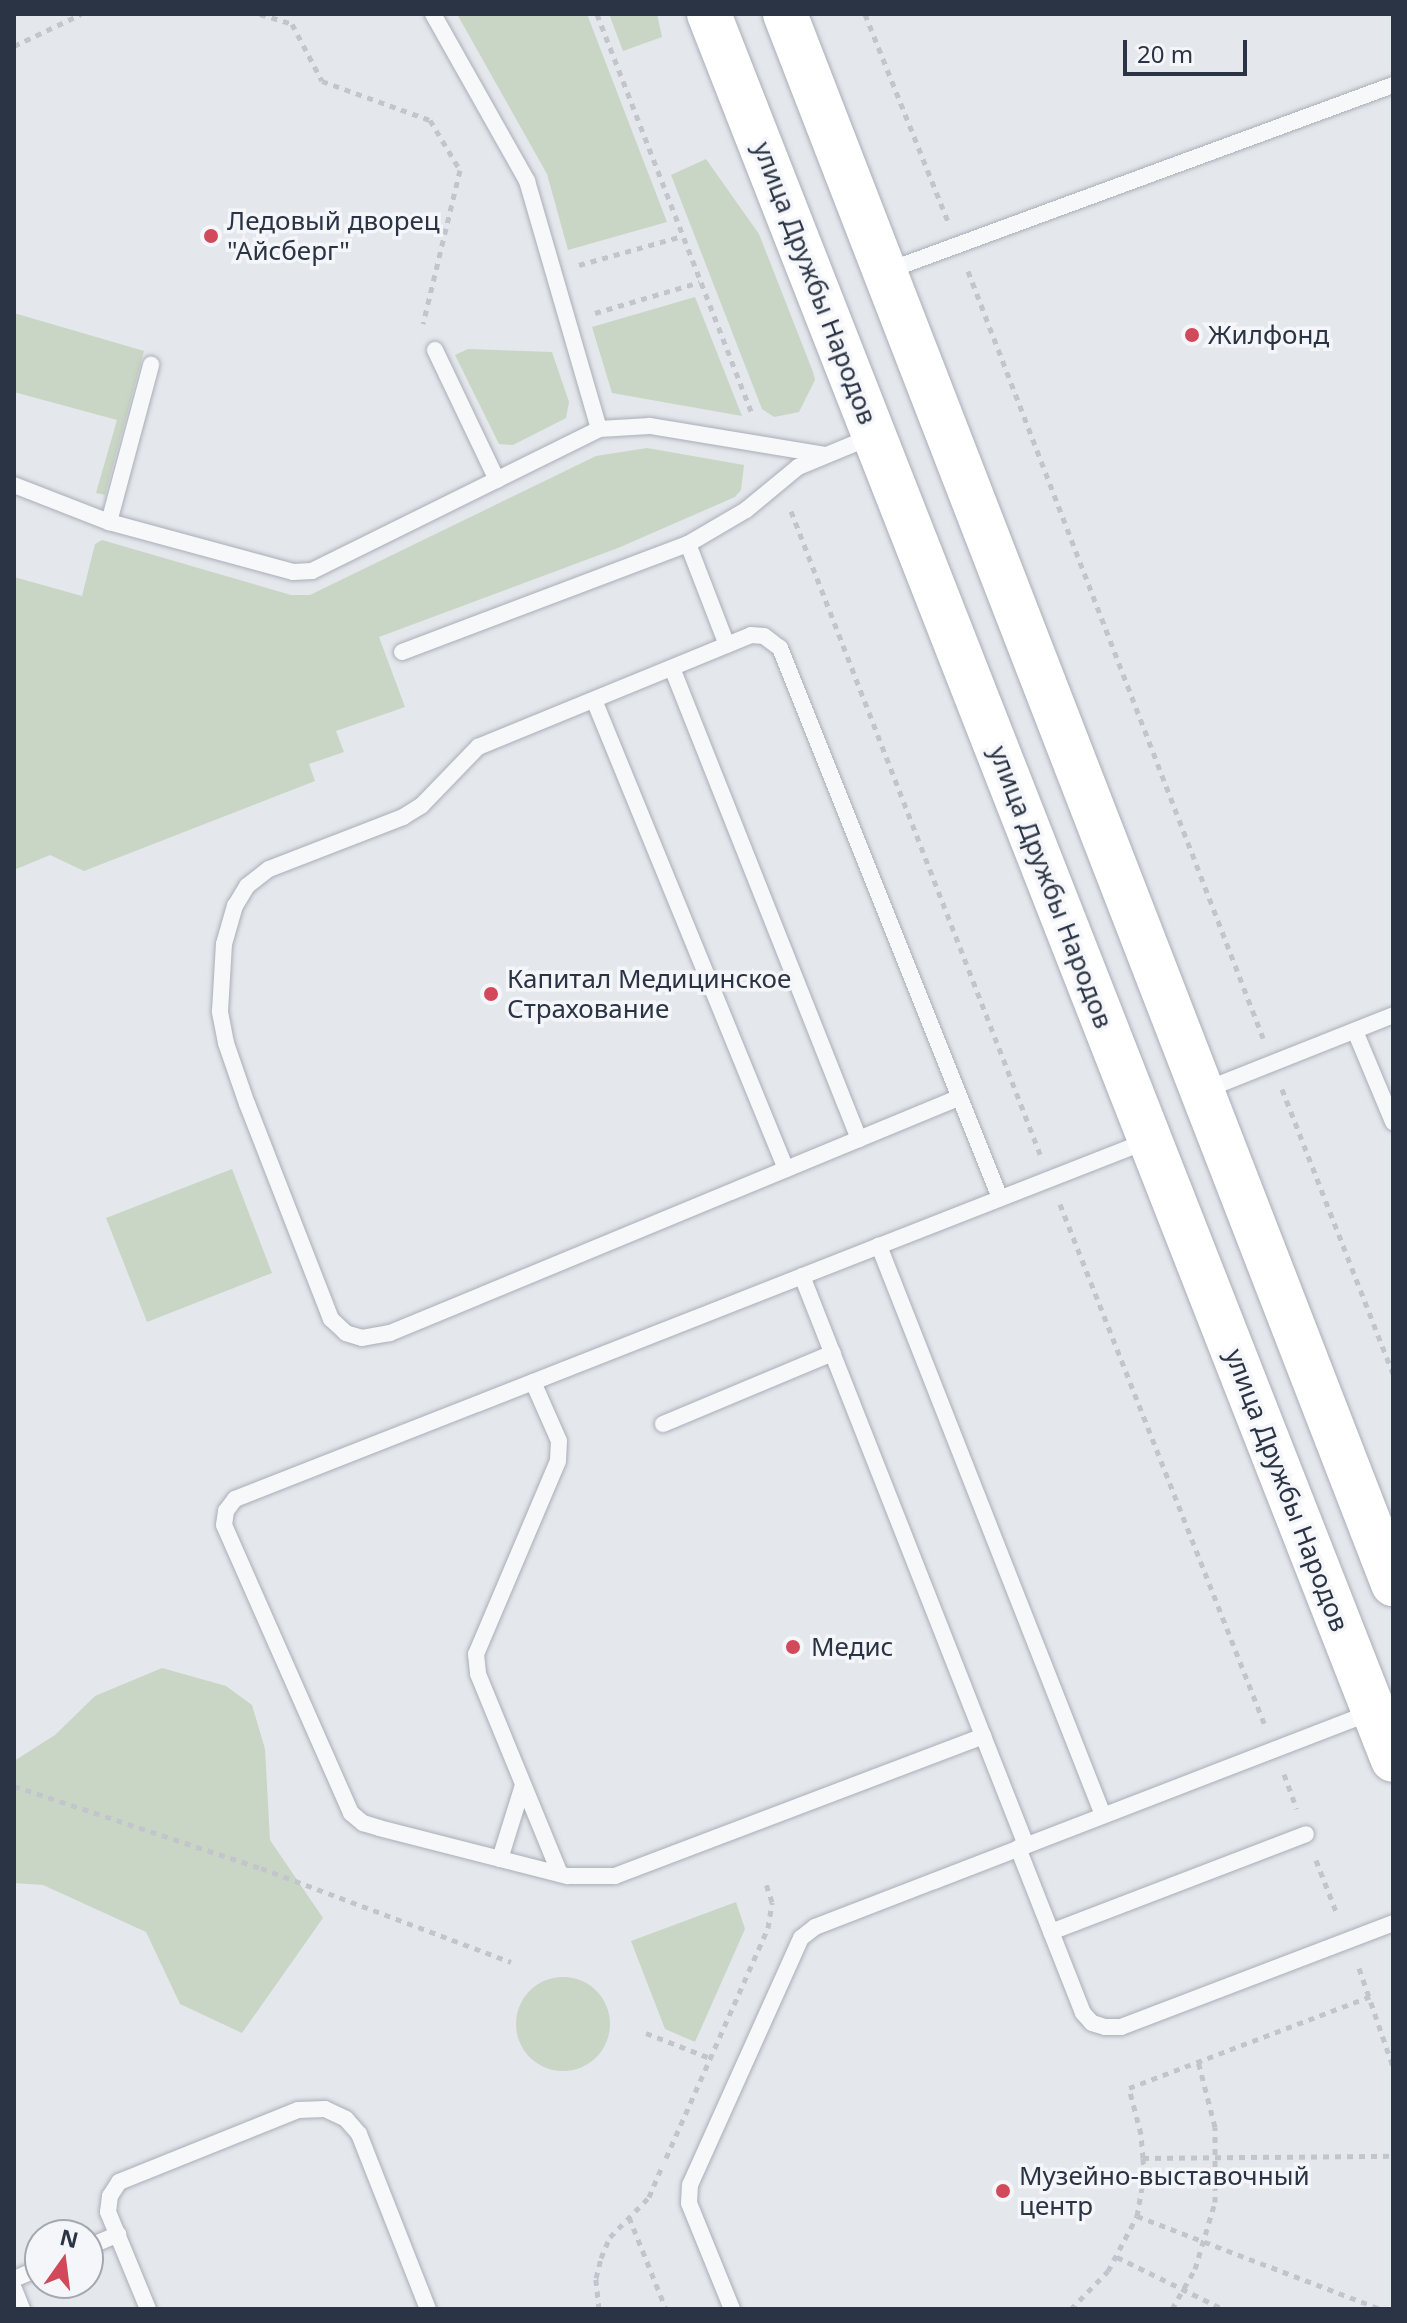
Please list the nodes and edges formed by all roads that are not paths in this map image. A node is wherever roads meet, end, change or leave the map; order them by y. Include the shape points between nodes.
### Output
1 (433, 14) edge
2 (709, 14) edge
3 (785, 14) edge
4 (1393, 85) edge
5 (885, 271) junction
6 (435, 350) road end
7 (151, 365) dead end
8 (599, 429) junction
9 (874, 435) junction
10 (825, 455) junction
11 (497, 480) junction
12 (14, 485) edge
13 (109, 522) junction
14 (688, 544) junction
15 (727, 645) junction
16 (402, 652) dead end
17 (672, 668) junction
18 (594, 700) junction
19 (1393, 1015) edge
20 (1355, 1031) junction
21 (1202, 1091) junction
22 (958, 1098) junction
23 (1393, 1122) edge
24 (859, 1139) junction
25 (1150, 1139) junction
26 (786, 1169) junction
27 (1000, 1198) junction
28 (879, 1246) junction
29 (802, 1276) junction
30 (833, 1353) junction
31 (533, 1382) junction
32 (663, 1424) dead end
33 (1393, 1584) edge
34 (1374, 1711) junction
35 (983, 1736) junction
36 (1393, 1760) edge
37 (523, 1785) junction
38 (1103, 1815) junction
39 (1306, 1834) road end
40 (1022, 1846) junction
41 (500, 1859) junction
42 (560, 1874) junction
43 (1393, 1923) edge
44 (1051, 1932) junction
45 (118, 2234) junction
46 (104, 2240) edge
47 (14, 2289) edge
48 (22, 2309) edge
49 (148, 2309) edge
50 (428, 2309) edge
51 (732, 2309) edge

1 - 8 lane via 527,181
2 - 9 main road, улица Дружбы Народов
3 - 5 main road
4 - 5 lane
5 - 21 main road
6 - 11 lane
7 - 13 lane
8 - 10 lane via 650,426
8 - 11 lane
9 - 10 lane
9 - 25 main road, улица Дружбы Народов
10 - 14 lane via 779,480 746,510
11 - 13 lane via 312,571 293,572
12 - 13 lane
14 - 15 lane
14 - 16 lane
15 - 17 lane
15 - 22 lane via 751,635 764,636 780,648
17 - 18 lane
17 - 24 lane
18 - 26 lane
18 - 26 lane via 478,747 422,805 269,869 247,886 235,906 220,975 226,1043 331,1319 346,1333 362,1338 390,1333
19 - 20 lane
20 - 21 lane
20 - 23 lane
21 - 33 main road
22 - 24 lane
22 - 27 lane
24 - 26 lane
25 - 27 lane
25 - 34 main road, улица Дружбы Народов
27 - 28 lane
28 - 29 lane
28 - 38 lane
29 - 30 lane
29 - 31 lane
30 - 32 lane
30 - 35 lane
31 - 37 lane via 559,1441 558,1461 476,1654 478,1674
31 - 41 lane via 235,1499 224,1525 351,1813 363,1823
34 - 36 main road, улица Дружбы Народов
34 - 38 lane
35 - 40 lane
35 - 42 lane via 615,1876
37 - 41 lane
37 - 42 lane
38 - 40 lane
39 - 44 lane
40 - 44 lane
40 - 51 lane via 815,1927 801,1938 690,2185 689,2203
41 - 42 lane
43 - 44 lane via 1121,2027 1092,2023 1083,2013
45 - 46 lane
45 - 49 lane
45 - 50 lane via 108,2212 119,2182 298,2110 325,2109 346,2119 359,2134
47 - 48 lane

